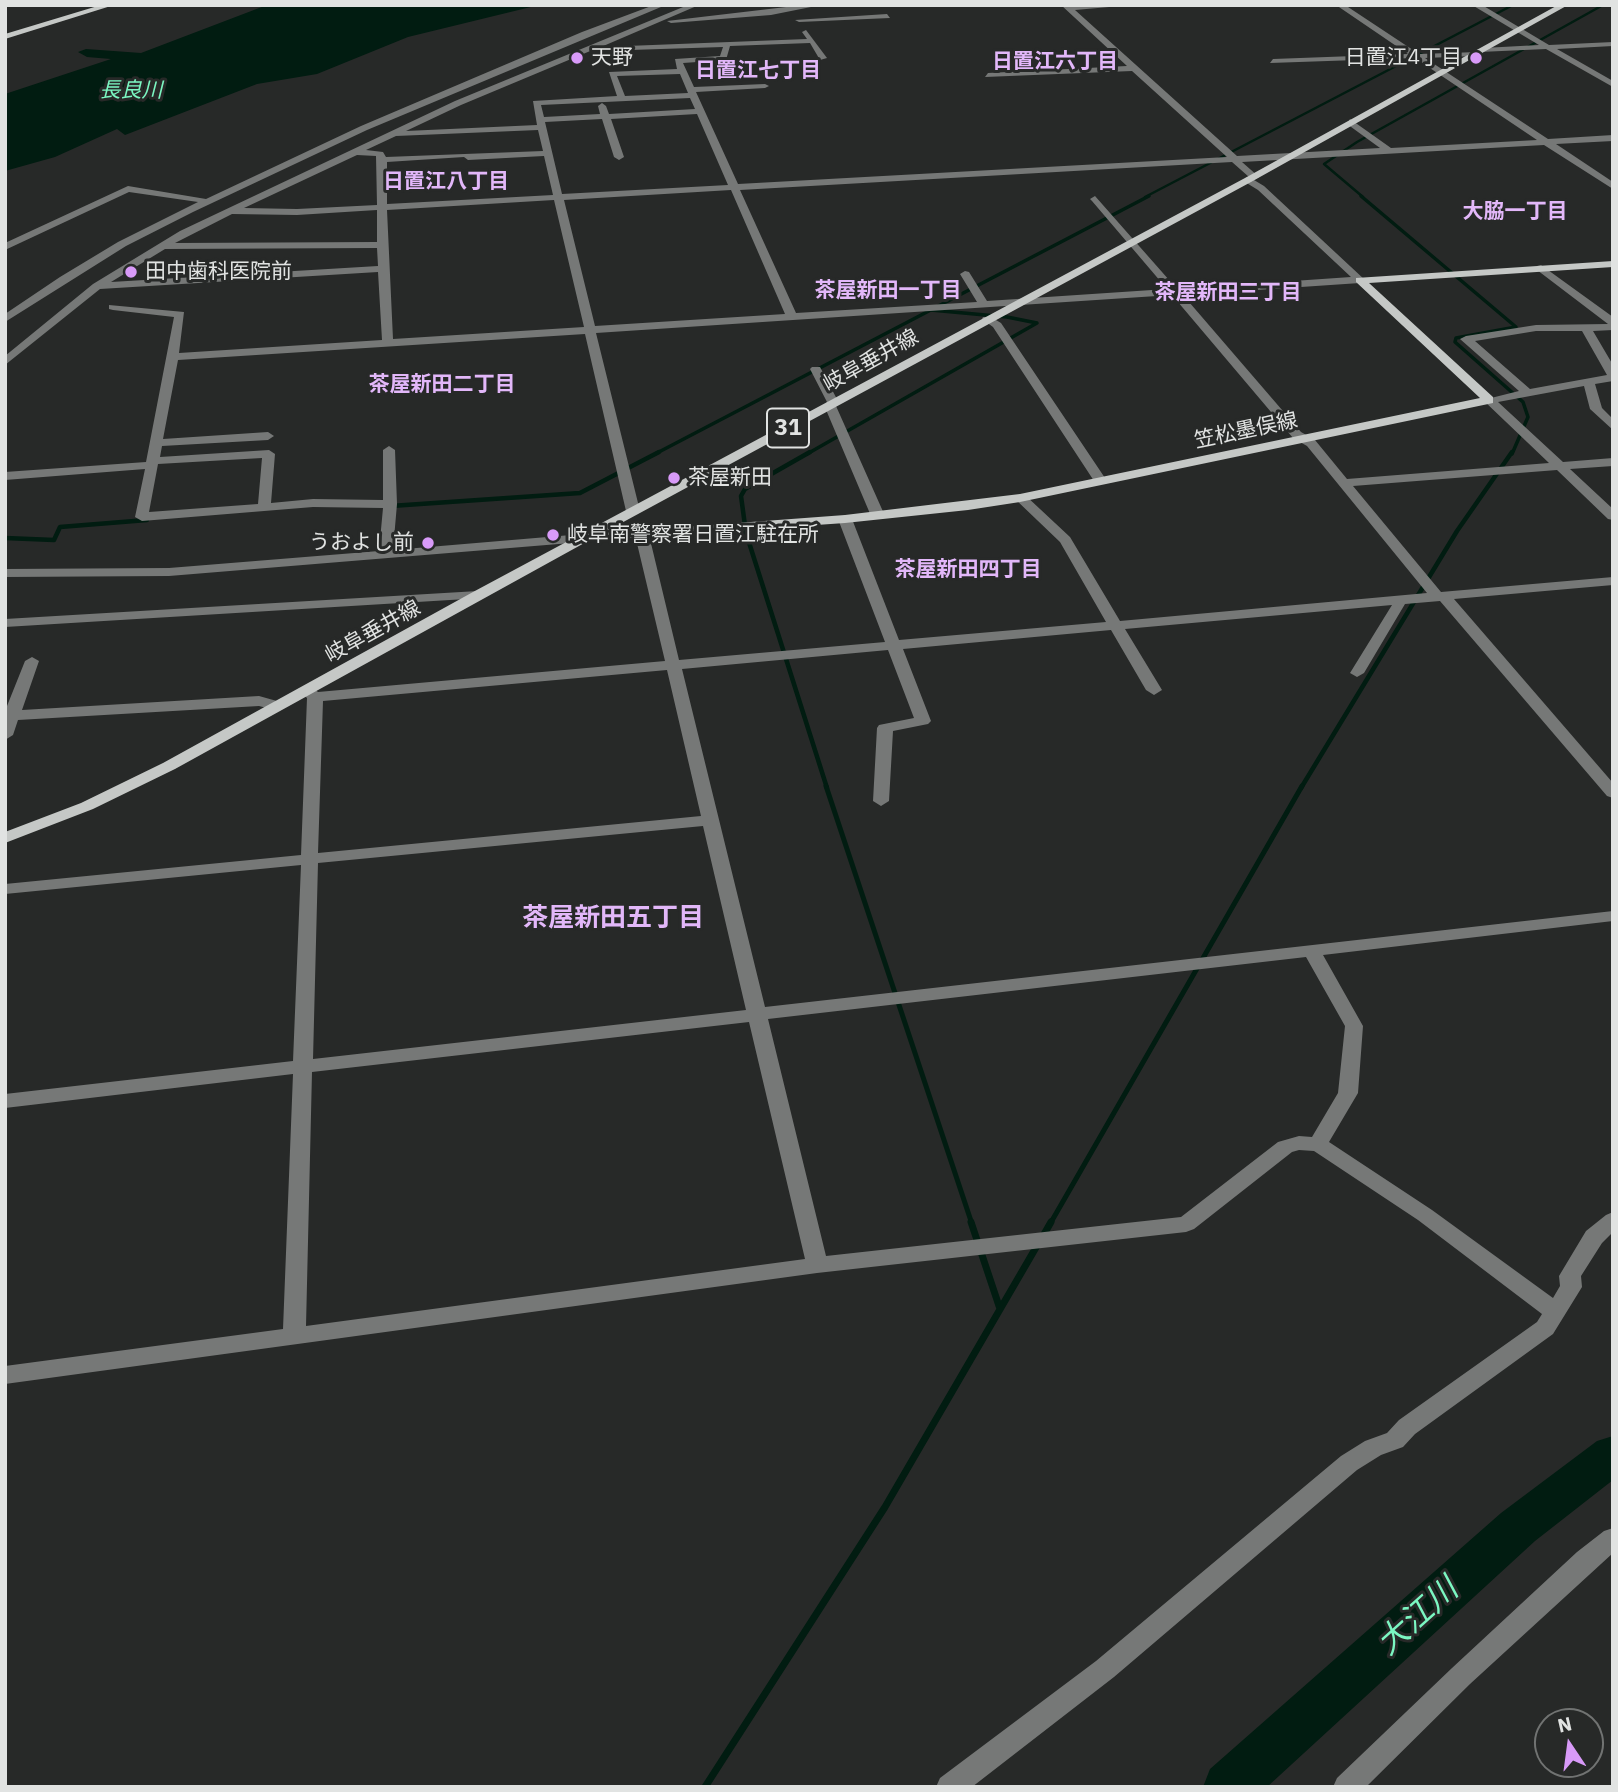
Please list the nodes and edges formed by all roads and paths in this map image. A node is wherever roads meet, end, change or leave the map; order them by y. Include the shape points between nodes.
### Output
1 (110, 5) edge
2 (662, 5) edge
3 (695, 5) edge
4 (772, 5) edge
5 (817, 5) edge
6 (1128, 5) edge
7 (1339, 5) edge
8 (1476, 5) edge
9 (1564, 5) edge
10 (1066, 7) edge
11 (786, 11) junction
12 (887, 16) dead end
13 (723, 17) junction
14 (799, 20) junction
15 (648, 23) junction
16 (1518, 30) junction
17 (5, 37) edge
18 (812, 41) junction
19 (740, 44) junction
20 (1613, 44) edge
21 (727, 45) junction
22 (1548, 47) junction
23 (588, 49) junction
24 (1479, 52) junction
25 (1412, 54) junction
26 (823, 58) dead end
27 (1273, 61) dead end
28 (1134, 68) junction
29 (682, 71) junction
30 (1441, 72) junction
31 (988, 75) dead end
32 (1613, 85) edge
33 (765, 86) dead end
34 (692, 93) junction
35 (622, 99) junction
36 (599, 100) junction
37 (701, 111) junction
38 (606, 116) junction
39 (1350, 122) junction
40 (542, 123) junction
41 (391, 134) junction
42 (1613, 138) edge
43 (1545, 142) junction
44 (1388, 150) junction
45 (352, 152) junction
46 (548, 153) junction
47 (1290, 156) junction
48 (619, 157) dead end
49 (1233, 159) junction
50 (382, 160) junction
51 (1251, 178) junction
52 (1613, 186) edge
53 (736, 192) junction
54 (817, 192) dead end
55 (560, 197) junction
56 (1096, 199) dead end
57 (202, 200) dead end
58 (383, 207) junction
59 (229, 211) junction
60 (1132, 241) junction
61 (382, 245) junction
62 (162, 246) junction
63 (5, 247) edge
64 (1613, 264) edge
65 (1541, 268) junction
66 (384, 269) junction
67 (965, 274) dead end
68 (1360, 280) junction
69 (97, 286) junction
70 (1173, 292) junction
71 (1018, 302) junction
72 (984, 304) junction
73 (113, 307) dead end
74 (792, 317) junction
75 (5, 319) edge
76 (987, 319) junction
77 (1613, 325) edge
78 (1585, 326) junction
79 (591, 330) junction
80 (388, 344) junction
81 (173, 357) junction
82 (5, 362) edge
83 (816, 369) dead end
84 (1613, 376) edge
85 (1584, 381) junction
86 (1527, 392) junction
87 (1489, 400) junction
88 (831, 404) junction
89 (1613, 426) edge
90 (268, 436) dead end
91 (1304, 439) junction
92 (156, 443) junction
93 (389, 450) dead end
94 (1613, 462) edge
95 (152, 463) junction
96 (1559, 466) junction
97 (5, 476) edge
98 (1101, 481) junction
99 (1345, 483) junction
100 (1020, 498) junction
101 (390, 504) junction
102 (264, 507) junction
103 (633, 512) junction
104 (878, 516) junction
105 (1613, 516) edge
106 (845, 519) junction
107 (642, 535) junction
108 (583, 538) junction
109 (386, 554) junction
110 (5, 573) edge
111 (1613, 581) edge
112 (478, 595) junction
113 (1440, 596) junction
114 (1396, 600) junction
115 (5, 623) edge
116 (1116, 625) junction
117 (893, 645) junction
118 (32, 661) dead end
119 (673, 664) junction
120 (1357, 674) dead end
121 (1154, 690) dead end
122 (312, 694) junction
123 (279, 706) junction
124 (8, 716) edge
125 (5, 735) edge
126 (1613, 793) edge
127 (881, 801) dead end
128 (710, 820) junction
129 (5, 838) edge
130 (309, 859) junction
131 (5, 889) edge
132 (1613, 916) edge
133 (1311, 949) junction
134 (756, 1014) junction
135 (305, 1066) junction
136 (5, 1101) edge
137 (1318, 1144) junction
138 (1613, 1220) edge
139 (817, 1265) junction
140 (1555, 1311) junction
141 (294, 1336) junction
142 (5, 1375) edge
143 (1613, 1538) edge
144 (950, 1787) edge
145 (1347, 1787) edge

1 - 17 main road
2 - 75 street via 484,76 248,182 122,244
3 - 15 street
4 - 11 street
5 - 11 street
6 - 10 street
7 - 25 street
8 - 16 street
9 - 16 main road, 岐阜垂井線 / 31
10 - 28 street
11 - 13 street
11 - 14 street
12 - 14 street
13 - 15 street
13 - 19 street
14 - 18 street
15 - 23 street
16 - 22 street
16 - 24 main road, 岐阜垂井線 / 31
18 - 19 street
18 - 26 street
19 - 21 street
20 - 22 street
21 - 23 street
21 - 29 street via 723,58 678,61
22 - 24 street
22 - 32 street
23 - 41 street
24 - 25 street
24 - 30 main road, 岐阜垂井線 / 31
25 - 27 street
25 - 30 street
28 - 31 street
28 - 49 street
29 - 34 street
29 - 35 street via 612,74
30 - 39 main road, 岐阜垂井線 / 31
30 - 43 street
33 - 34 street
34 - 35 street
34 - 37 street
35 - 36 street
36 - 38 street
36 - 40 street via 536,103
37 - 38 street
37 - 53 street
38 - 40 street
38 - 48 street
39 - 44 street
39 - 47 main road, 岐阜垂井線 / 31
40 - 41 street
40 - 46 street
41 - 45 street
42 - 43 street
43 - 44 street
43 - 52 street
44 - 47 street
45 - 50 street via 380,154
45 - 59 street
46 - 50 street
46 - 55 street
47 - 49 street
47 - 51 main road, 岐阜垂井線 / 31
49 - 51 street
49 - 53 street
50 - 58 street
51 - 60 main road, 岐阜垂井線 / 31
51 - 68 street
53 - 54 street
53 - 55 street
53 - 74 street
55 - 58 street
55 - 79 street
56 - 60 street
57 - 63 street via 128,189
58 - 59 street
58 - 61 street
59 - 62 street
60 - 70 street
60 - 71 main road, 岐阜垂井線 / 31
61 - 62 street
61 - 66 street
62 - 69 street
64 - 65 main road
65 - 68 main road
65 - 77 street
66 - 69 street
66 - 80 street
67 - 72 street
68 - 70 street
68 - 87 main road
69 - 82 street
70 - 71 street
70 - 91 street
71 - 72 street
71 - 76 main road, 岐阜垂井線 / 31
72 - 74 street
73 - 81 street via 180,314
74 - 79 street
76 - 88 main road, 岐阜垂井線 / 31
76 - 98 street via 997,325
77 - 78 street
78 - 84 street
78 - 86 street via 1466,339
79 - 80 street
79 - 103 street
80 - 81 street
81 - 92 street
83 - 88 street
84 - 85 street
85 - 86 street
85 - 89 street via 1598,413
86 - 87 street
87 - 91 main road, 笠松墨俣線
87 - 96 street
88 - 103 main road, 岐阜垂井線 / 31
88 - 104 street
90 - 92 street
91 - 98 main road, 笠松墨俣線
91 - 99 street
92 - 95 street
93 - 101 street
94 - 96 street
95 - 97 street
95 - 102 street via 269,453
95 - 102 street via 142,517
96 - 99 street
96 - 105 street
98 - 100 main road, 笠松墨俣線
99 - 113 street
100 - 104 main road, 笠松墨俣線
100 - 116 street via 1065,540
101 - 102 street
101 - 109 street
103 - 108 main road, 岐阜垂井線 / 31
104 - 106 main road, 笠松墨俣線
106 - 107 main road, 笠松墨俣線
106 - 117 street
107 - 108 main road, 笠松墨俣線
107 - 119 street
108 - 109 street
108 - 112 main road, 岐阜垂井線 / 31
109 - 110 street via 169,572
111 - 113 street
112 - 115 street
112 - 122 main road, 岐阜垂井線 / 31
113 - 114 street
113 - 126 street
114 - 116 street
114 - 120 street via 1399,605
116 - 117 street
116 - 121 street
117 - 119 street
117 - 127 street via 923,721 885,728
118 - 124 street
119 - 122 street
119 - 128 street
122 - 123 main road, 岐阜垂井線 / 31
122 - 130 street
123 - 124 street via 259,701
123 - 129 main road, 岐阜垂井線 / 31 via 128,787
124 - 125 street
128 - 130 street
128 - 134 street
130 - 131 street
130 - 135 street
132 - 133 street
133 - 134 street
133 - 137 street via 1354,1026 1348,1093
134 - 135 street
134 - 139 street
135 - 136 street
135 - 141 street
137 - 139 street via 1284,1146 1186,1224
137 - 140 street via 1424,1214
138 - 140 street via 1594,1237
139 - 141 street
140 - 144 street via 1545,1328 1395,1440 1349,1463 1104,1670
141 - 142 street
143 - 145 street

